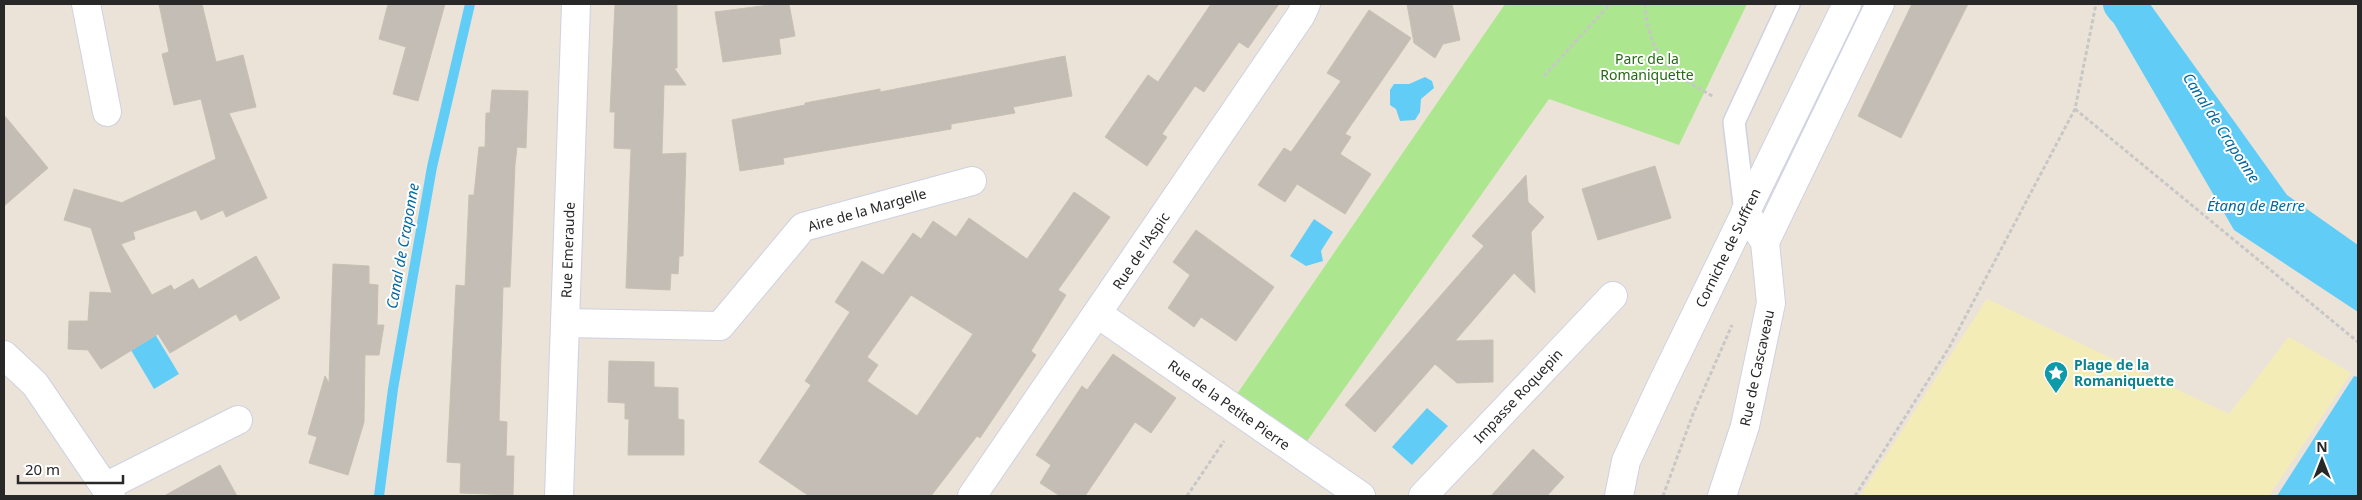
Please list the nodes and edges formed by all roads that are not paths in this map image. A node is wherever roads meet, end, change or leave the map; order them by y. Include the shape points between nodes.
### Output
1 (86, 4) edge
2 (576, 4) edge
3 (1306, 4) edge
4 (1789, 4) edge
5 (1847, 4) edge
6 (1880, 4) edge
7 (107, 112) dead end
8 (972, 181) dead end
9 (1745, 212) junction
10 (1765, 242) junction
11 (1613, 296) dead end
12 (1098, 314) junction
13 (566, 323) junction
14 (4, 355) edge
15 (238, 420) dead end
16 (108, 492) edge
17 (559, 496) edge
18 (972, 496) edge
19 (1361, 496) edge
20 (1423, 496) edge
21 (1619, 496) edge
22 (1722, 496) edge

1 - 7 street
2 - 13 street, Rue Emeraude
3 - 12 street, Rue de l'Aspic
4 - 9 lane via 1734,122
5 - 9 street, Corniche de Suffren
6 - 10 street
8 - 13 street, Aire de la Margelle via 803,227 720,326
9 - 10 street, Rue de Cascaveau
9 - 21 street, Corniche de Suffren via 1626,461
10 - 22 street, Rue de Cascaveau via 1771,303 1745,426
11 - 20 street, Impasse Roquepin
12 - 18 street, Rue de l'Aspic
12 - 19 street, Rue de la Petite Pierre
13 - 17 street, Rue Emeraude
14 - 16 street via 36,384
15 - 16 street

